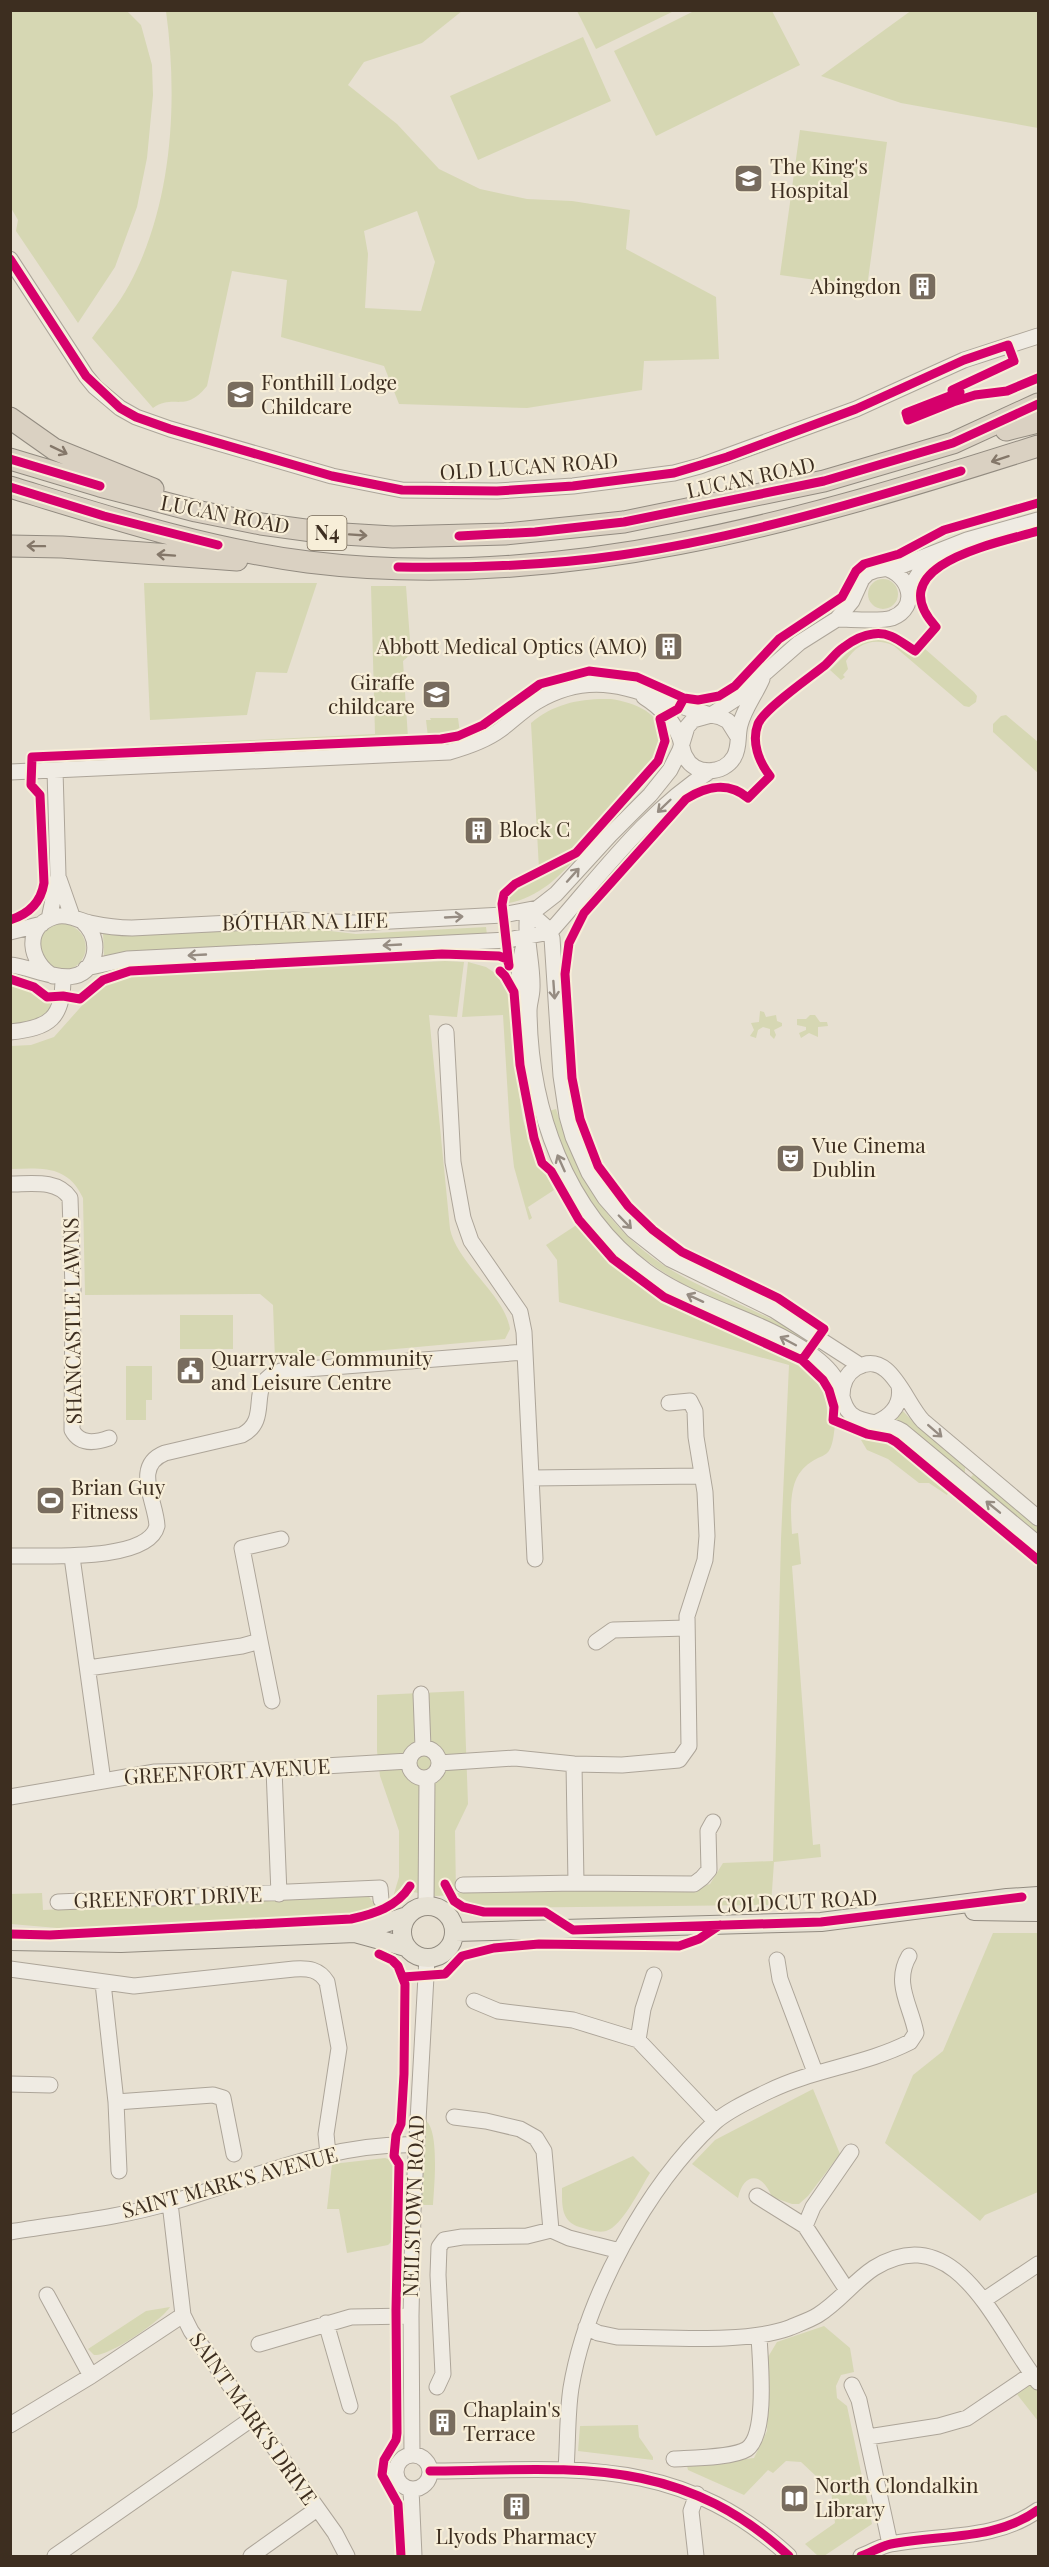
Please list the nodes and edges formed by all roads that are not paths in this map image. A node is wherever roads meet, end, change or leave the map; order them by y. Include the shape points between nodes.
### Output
1 (10, 258) edge
2 (1038, 336) edge
3 (1038, 404) edge
4 (10, 418) edge
5 (1038, 422) edge
6 (953, 443) junction
7 (1038, 446) edge
8 (10, 459) edge
9 (10, 487) edge
10 (196, 511) junction
11 (1038, 520) edge
12 (10, 546) edge
13 (944, 548) junction
14 (398, 567) junction
15 (884, 568) junction
16 (909, 589) junction
17 (858, 590) junction
18 (837, 619) junction
19 (876, 619) junction
20 (763, 676) junction
21 (631, 689) junction
22 (711, 715) junction
23 (738, 737) junction
24 (682, 744) junction
25 (55, 770) junction
26 (710, 771) junction
27 (10, 772) edge
28 (58, 876) junction
29 (528, 911) junction
30 (77, 919) junction
31 (46, 922) junction
32 (10, 932) edge
33 (550, 932) junction
34 (526, 938) junction
35 (10, 966) edge
36 (86, 968) junction
37 (58, 977) junction
38 (10, 1032) edge
39 (446, 1032) dead end
40 (10, 1184) edge
41 (525, 1352) junction
42 (861, 1366) junction
43 (899, 1386) junction
44 (842, 1396) junction
45 (669, 1403) dead end
46 (877, 1422) junction
47 (109, 1438) dead end
48 (701, 1476) junction
49 (531, 1478) junction
50 (1038, 1518) edge
51 (281, 1539) dead end
52 (1038, 1544) edge
53 (10, 1556) edge
54 (72, 1557) junction
55 (535, 1559) dead end
56 (687, 1628) junction
57 (260, 1641) junction
58 (596, 1642) dead end
59 (88, 1668) junction
60 (421, 1694) dead end
61 (272, 1701) dead end
62 (423, 1748) junction
63 (409, 1761) junction
64 (439, 1763) junction
65 (574, 1764) junction
66 (274, 1769) junction
67 (427, 1778) junction
68 (103, 1781) junction
69 (10, 1797) edge
70 (713, 1822) dead end
71 (576, 1883) junction
72 (463, 1886) dead end
73 (279, 1894) junction
74 (1038, 1896) edge
75 (381, 1900) dead end
76 (57, 1902) dead end
77 (426, 1906) junction
78 (936, 1909) junction
79 (1038, 1912) edge
80 (407, 1916) junction
81 (455, 1932) junction
82 (355, 1933) junction
83 (10, 1941) edge
84 (406, 1947) junction
85 (909, 1956) dead end
86 (427, 1958) junction
87 (777, 1960) dead end
88 (10, 1969) edge
89 (654, 1975) dead end
90 (103, 1983) junction
91 (474, 2001) dead end
92 (638, 2040) junction
93 (815, 2072) junction
94 (10, 2084) edge
95 (50, 2085) dead end
96 (116, 2103) junction
97 (454, 2117) dead end
98 (715, 2121) junction
99 (416, 2145) junction
100 (851, 2152) dead end
101 (234, 2154) dead end
102 (328, 2154) junction
103 (118, 2171) dead end
104 (757, 2196) dead end
105 (170, 2203) junction
106 (805, 2226) junction
107 (551, 2230) junction
108 (10, 2232) edge
109 (620, 2251) junction
110 (1038, 2264) edge
111 (847, 2290) junction
112 (47, 2295) dead end
113 (984, 2300) junction
114 (183, 2315) junction
115 (411, 2316) junction
116 (326, 2323) junction
117 (586, 2327) junction
118 (759, 2336) junction
119 (259, 2344) dead end
120 (91, 2376) junction
121 (1035, 2378) edge
122 (852, 2385) dead end
123 (437, 2387) dead end
124 (350, 2406) dead end
125 (253, 2418) junction
126 (10, 2425) edge
127 (868, 2437) junction
128 (412, 2455) junction
129 (674, 2459) dead end
130 (566, 2469) junction
131 (430, 2471) junction
132 (411, 2488) junction
133 (697, 2494) junction
134 (317, 2510) junction
135 (1038, 2510) edge
136 (890, 2544) junction
137 (56, 2556) edge
138 (251, 2556) edge
139 (347, 2556) edge
140 (414, 2556) edge
141 (696, 2556) edge
142 (789, 2556) edge
143 (861, 2556) edge

1 - 2 street, OLD LUCAN ROAD via 86,376 120,408 170,429 332,476 402,490 497,491 573,486 683,471 838,416 964,360
3 - 6 highway, LUCAN ROAD / N4
4 -> 10 highway via 54,449 143,484
5 - 6 highway
10 -> 6 highway, LUCAN ROAD / N4 via 283,528 360,536 535,532 653,517 824,481
7 -> 14 highway, LUCAN ROAD / N4 via 863,500 665,548 532,565
8 - 10 highway, LUCAN ROAD / N4
9 - 14 highway, LUCAN ROAD / N4 via 133,524 247,552 337,565
11 - 13 street
14 -> 12 highway via 311,567
13 - 15 street via 901,566
13 - 16 street
15 - 16 street via 900,574
15 - 17 street via 868,573
16 - 19 street via 901,613 885,620
17 - 18 street
17 - 19 street via 863,609
18 - 19 street
18 - 20 street via 799,643
20 - 22 street
20 - 23 street via 744,714
21 - 22 street
21 - 24 street via 668,716
21 - 25 street via 603,684 568,688 536,702 491,736 450,752
22 - 23 street via 728,721
22 - 24 street via 693,720
23 - 26 street via 730,763
24 - 26 street via 685,758 695,767
29 -> 24 street via 544,905 556,894 626,818 627,807 639,794 658,784 670,770
25 - 27 street
25 - 28 street
26 -> 33 street via 656,813
28 - 30 street
28 - 31 street
30 -> 29 street, BÓTHAR NA LIFE via 132,928 293,920 354,923
29 - 33 street
29 - 34 street
30 - 31 street, BÓTHAR NA LIFE via 56,916
30 - 36 street via 88,927 95,944
31 - 32 street, BÓTHAR NA LIFE
31 - 37 street via 34,938 34,956 44,970
33 - 34 street, BÓTHAR NA LIFE
33 -> 42 street via 567,1116 581,1156 605,1198 633,1230 670,1259 774,1310
34 -> 36 street, BÓTHAR NA LIFE via 146,957
44 -> 34 street via 833,1377 809,1353 666,1284 645,1270 601,1228 572,1186 551,1139 535,1076 529,1009 531,957
35 - 37 street
36 - 37 street, BÓTHAR NA LIFE via 79,974
37 - 38 street via 63,998 52,1019 42,1026
39 - 41 street via 453,1161 463,1218 471,1241 520,1312
40 - 47 street, SHANCASTLE LAWNS via 53,1185 70,1198 72,1430 80,1440 88,1442
41 - 49 street
41 - 54 street via 272,1373 261,1386 257,1420 250,1431 165,1453 150,1462 147,1476 157,1526 148,1541
42 - 43 street via 884,1367
42 - 44 street via 846,1378
43 - 46 street via 895,1408
43 -> 50 street via 923,1421
44 - 46 street via 855,1418
45 - 48 street via 690,1401 695,1411
52 -> 46 street via 902,1431
48 - 49 street
48 - 56 street via 705,1492 705,1560 687,1616
49 - 55 street
51 - 57 street via 242,1548
53 - 54 street
54 - 59 street
56 - 58 street via 613,1630
56 - 65 street via 689,1746 679,1760
57 - 59 street
57 - 61 street
59 - 68 street
60 - 62 street
62 - 63 street via 414,1752
62 - 64 street via 432,1750
63 - 66 street, GREENFORT AVENUE
63 - 67 street via 414,1774
64 - 65 street via 515,1758
64 - 67 street
65 - 71 street
66 - 68 street, GREENFORT AVENUE via 155,1772
66 - 73 street, GREENFORT DRIVE
67 - 77 street
68 - 69 street, GREENFORT AVENUE
70 - 71 street via 708,1831 709,1870 694,1884
71 - 72 street
73 - 75 street, GREENFORT DRIVE via 380,1888
73 - 76 street, GREENFORT DRIVE
74 - 78 main road, COLDCUT ROAD
77 - 80 main road
77 - 81 main road via 448,1915
78 - 79 main road, COLDCUT ROAD
78 - 81 main road, COLDCUT ROAD via 821,1922
80 - 82 main road
80 - 84 main road via 402,1933
81 - 86 main road via 447,1950
82 - 83 main road via 121,1943
82 - 84 main road
84 - 86 main road
85 - 93 street via 902,1967 902,1986 916,2033 910,2042
86 - 99 street, NEILSTOWN ROAD
87 - 93 street via 780,1979
88 - 90 street
89 - 92 street
90 - 96 street
90 - 102 street via 134,1986 306,1968 324,1976 339,2048 326,2134
91 - 92 street via 498,2012 573,2020
92 - 98 street
93 - 98 street via 771,2090
94 - 95 street
96 - 101 street via 213,2095 223,2098
96 - 103 street
97 - 107 street via 520,2129 536,2138 544,2151
98 - 109 street via 668,2173
99 - 102 street, SAINT MARK'S AVENUE
99 - 115 street, NEILSTOWN ROAD
100 - 106 street via 813,2206
102 - 105 street, SAINT MARK'S AVENUE
104 - 106 street
105 - 108 street, SAINT MARK'S AVENUE
105 - 114 street, SAINT MARK'S DRIVE
106 - 111 street
107 - 109 street
107 - 123 street via 527,2236 444,2240 439,2247 443,2374
109 - 117 street
110 - 113 street
111 - 113 street via 872,2269 909,2255 930,2258 965,2276
111 - 118 street via 819,2315
112 - 120 street
113 - 121 street
114 - 120 street
114 - 125 street, SAINT MARK'S DRIVE via 190,2331
115 - 116 street via 351,2317
115 - 128 street, NEILSTOWN ROAD
116 - 119 street
116 - 124 street
117 - 118 street via 617,2337
117 - 130 street via 571,2388
118 - 129 street via 759,2417 748,2449 734,2454
120 - 126 street
121 - 127 street via 967,2418
122 - 127 street
125 - 134 street, SAINT MARK'S DRIVE
125 - 137 street
127 - 136 street
128 - 131 street via 423,2458
128 - 132 street via 402,2459 396,2468 398,2479
130 - 131 street
130 - 133 street via 654,2480
131 - 132 street via 426,2482
132 - 140 street
133 - 141 street via 691,2511
133 - 142 street via 748,2523
134 - 138 street
134 - 139 street, SAINT MARK'S DRIVE
135 - 136 street via 1000,2529
136 - 143 street

